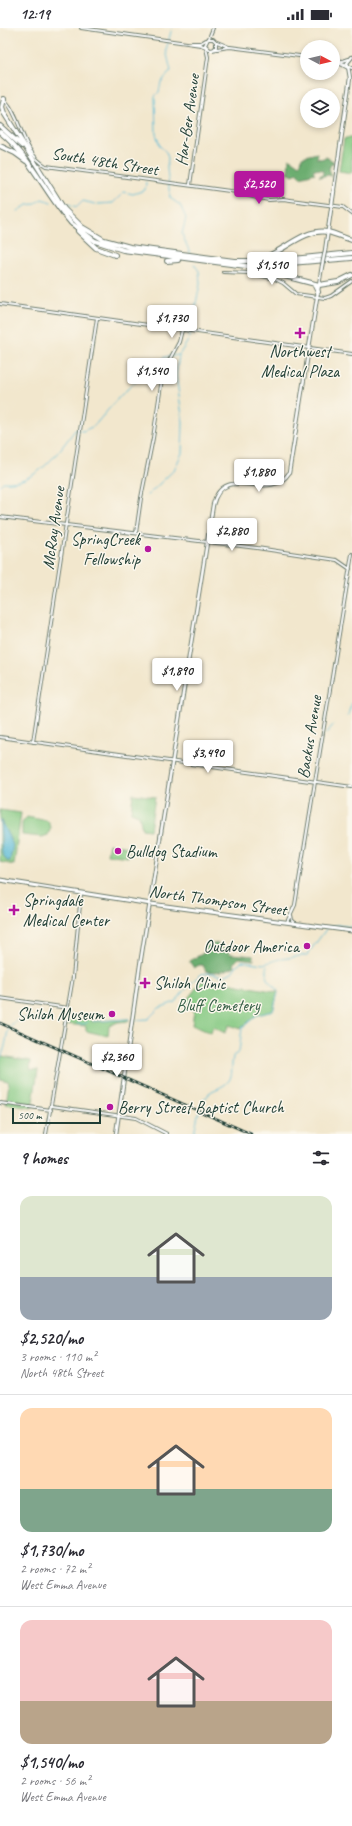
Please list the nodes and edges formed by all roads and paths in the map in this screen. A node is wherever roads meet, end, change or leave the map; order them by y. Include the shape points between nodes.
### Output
1 (81, 28) edge
2 (213, 28) edge
3 (212, 31) junction
4 (208, 39) junction
5 (215, 40) junction
6 (190, 43) junction
7 (230, 47) junction
8 (206, 48) junction
9 (213, 50) junction
10 (300, 56) edge
11 (208, 57) junction
12 (351, 58) edge
13 (340, 61) edge
14 (340, 62) edge
15 (340, 63) edge
16 (348, 66) junction
17 (352, 68) edge
18 (352, 72) edge
19 (350, 77) junction
20 (4, 99) joint
21 (9, 105) junction
22 (2, 107) junction
23 (0, 126) edge
24 (0, 132) edge
25 (0, 146) edge
26 (31, 157) junction
27 (30, 164) junction
28 (190, 186) junction
29 (332, 206) junction
30 (352, 214) edge
31 (71, 223) junction
32 (328, 232) junction
33 (352, 240) edge
34 (352, 253) edge
35 (115, 254) dead end
36 (352, 258) edge
37 (187, 260) junction
38 (167, 261) dead end
39 (250, 261) junction
40 (246, 266) junction
41 (223, 272) dead end
42 (352, 275) edge
43 (352, 281) edge
44 (314, 284) junction
45 (319, 285) junction
46 (318, 295) junction
47 (0, 304) edge
48 (97, 318) junction
49 (182, 330) junction
50 (309, 348) junction
51 (352, 354) edge
52 (0, 517) edge
53 (66, 524) junction
54 (136, 533) junction
55 (208, 541) junction
56 (352, 554) edge
57 (351, 560) junction
58 (343, 564) junction
59 (351, 570) edge
60 (0, 737) edge
61 (33, 742) junction
62 (173, 762) junction
63 (314, 782) junction
64 (352, 787) edge
65 (0, 880) edge
66 (81, 894) junction
67 (151, 904) junction
68 (291, 915) junction
69 (286, 923) junction
70 (297, 924) junction
71 (352, 931) edge
72 (0, 998) edge
73 (68, 1008) junction
74 (0, 1103) edge
75 (52, 1106) junction
76 (51, 1110) junction
77 (119, 1116) junction
78 (46, 1134) edge
79 (116, 1134) edge
80 (167, 1134) edge

1 - 6 street
2 - 3 street
3 - 4 street
3 - 5 street
4 - 5 street
4 - 6 street via 200,43
4 - 8 street via 205,43
5 - 7 street via 220,45
5 - 9 street via 216,46
6 - 8 street
7 - 9 street
7 - 10 street
8 - 9 street
8 - 11 street, Har-Ber Avenue
9 - 11 street, Har-Ber Avenue
11 - 28 street, Har-Ber Avenue
12 - 13 street
12 - 16 main road
14 - 16 street
15 - 19 street via 346,66
16 - 17 main road
16 - 19 main road
18 - 19 main road
19 - 29 main road
20 - 21 street, South 48th Street
20 - 22 highway
21 - 22 highway via 5,104
21 - 28 street, South 48th Street via 30,148 46,166
22 - 26 highway
23 - 26 highway
24 - 27 highway
25 - 27 highway via 18,154
26 - 39 highway via 67,212 79,224 99,237 130,247
27 - 31 highway
28 - 29 street, South 48th Street via 237,192 269,200 282,199
29 - 30 street, South 48th Street via 346,208
29 - 32 main road
31 - 35 highway via 93,247
31 - 37 highway via 90,238 111,247
32 - 33 highway
32 - 39 highway via 306,236 269,256
32 - 45 main road, bridge
34 - 39 highway
36 - 40 highway
37 - 38 highway
37 - 40 highway
40 - 44 highway
41 - 46 street via 250,273 275,279 296,294
42 - 45 highway via 338,282
43 - 46 street via 332,296
44 - 45 highway
44 - 46 highway
45 - 46 main road
46 - 50 main road
47 - 48 street
48 - 49 street
48 - 53 street, McRay Avenue
49 - 50 street
49 - 54 street via 180,339 162,372
50 - 51 street
50 - 55 main road via 291,465 285,477 269,486 239,483 229,484 222,489 214,500
52 - 53 street
53 - 54 street
53 - 61 street, McRay Avenue
54 - 55 street
55 - 58 street via 333,560
55 - 62 main road
56 - 57 street, Backus Avenue
57 - 58 street via 348,565
57 - 59 street, Backus Avenue
58 - 59 street
59 - 63 street, Backus Avenue via 344,593
60 - 61 street
61 - 62 street
62 - 63 street
62 - 67 main road
63 - 64 street
63 - 68 street, Backus Avenue via 295,905
65 - 66 main road, North Thompson Street
66 - 67 main road, North Thompson Street
66 - 73 street
67 - 69 main road, North Thompson Street
67 - 77 main road
68 - 69 street, Backus Avenue
68 - 70 street
69 - 70 main road, North Thompson Street
70 - 71 main road, North Thompson Street
72 - 73 street
73 - 75 street
74 - 76 street
75 - 76 street
75 - 77 street
76 - 78 street
77 - 79 main road
77 - 80 street via 136,1118

